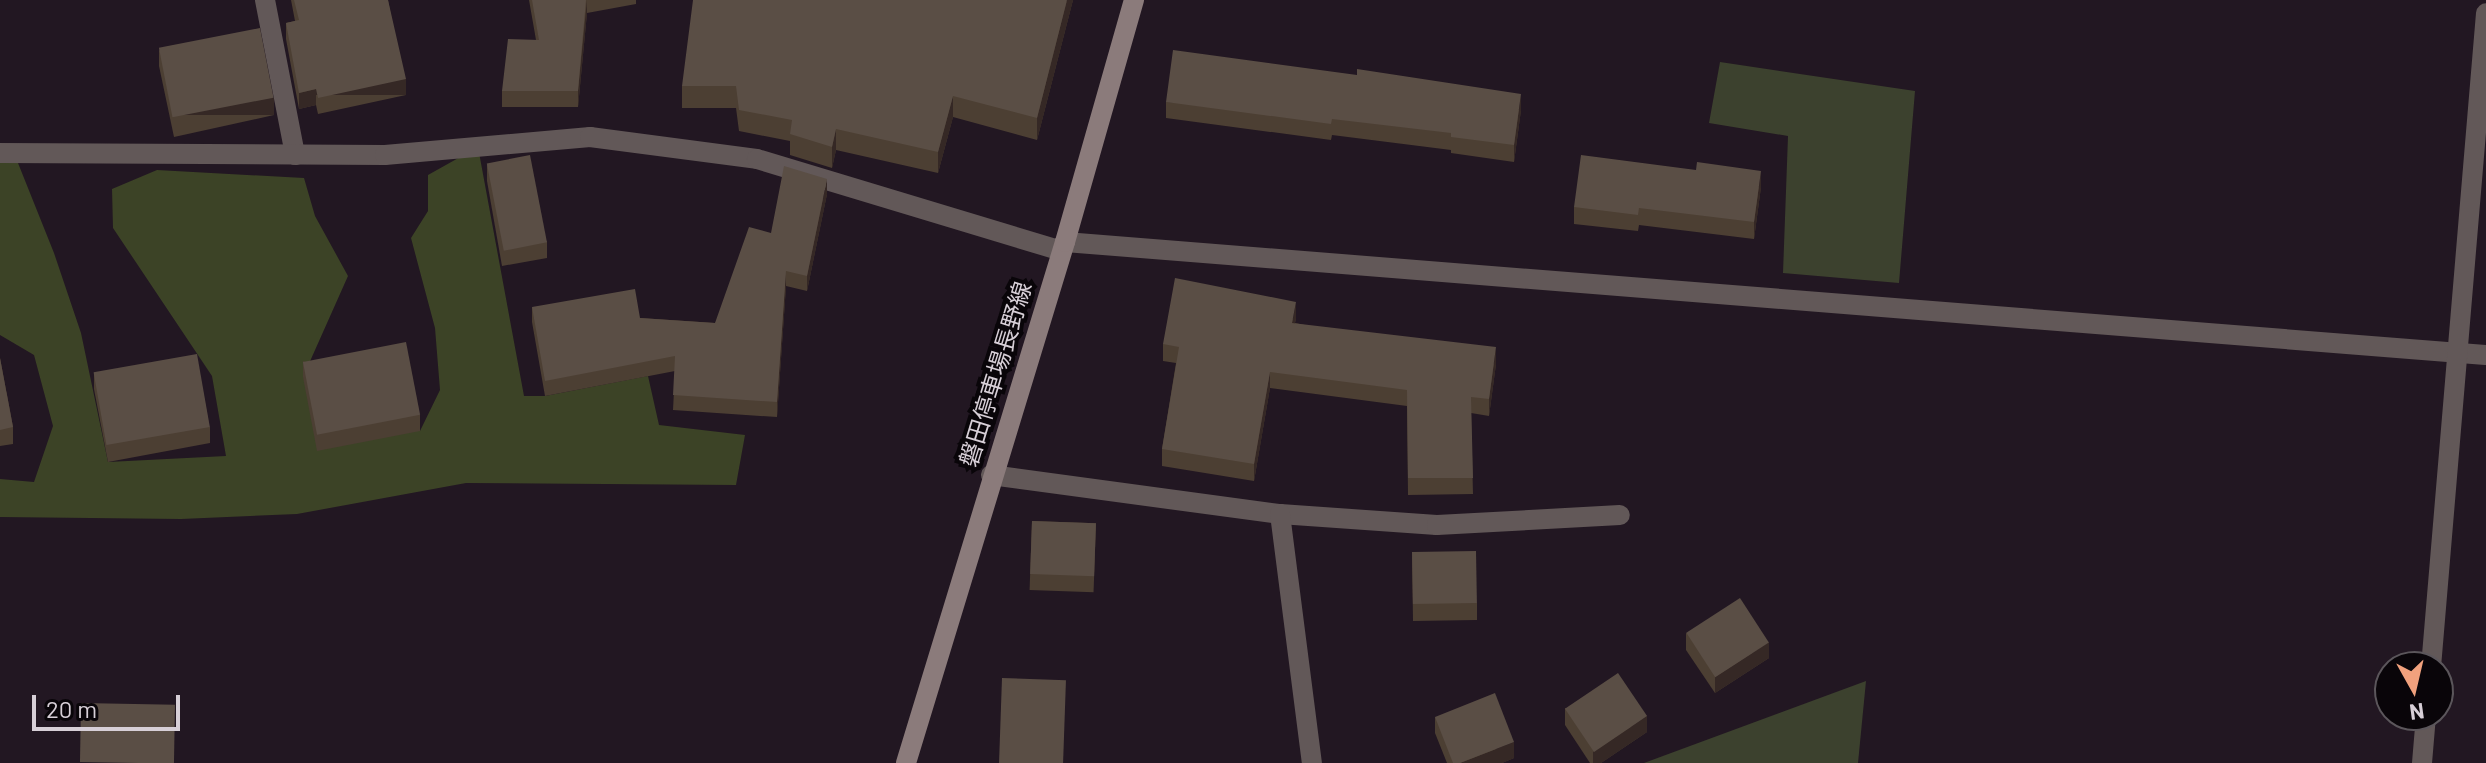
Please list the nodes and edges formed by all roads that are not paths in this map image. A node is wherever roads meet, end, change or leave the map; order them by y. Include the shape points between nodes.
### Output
1 (265, 0) edge
2 (1134, 0) edge
3 (2486, 13) edge
4 (0, 153) edge
5 (295, 155) junction
6 (1063, 246) junction
7 (2457, 352) junction
8 (2486, 355) edge
9 (991, 475) junction
10 (1280, 514) junction
11 (1620, 515) dead end
12 (2432, 651) edge
13 (2425, 731) edge
14 (906, 763) edge
15 (1312, 763) edge
16 (2422, 763) edge

1 - 5 street
2 - 6 main road, 磐田停車場長野線
3 - 7 street
4 - 5 street
5 - 6 street via 385,155 590,137 757,159
6 - 7 street
6 - 9 main road, 磐田停車場長野線
7 - 8 street
7 - 12 street
9 - 10 street
9 - 14 main road, 磐田停車場長野線
10 - 11 street via 1437,525
10 - 15 street
13 - 16 street

